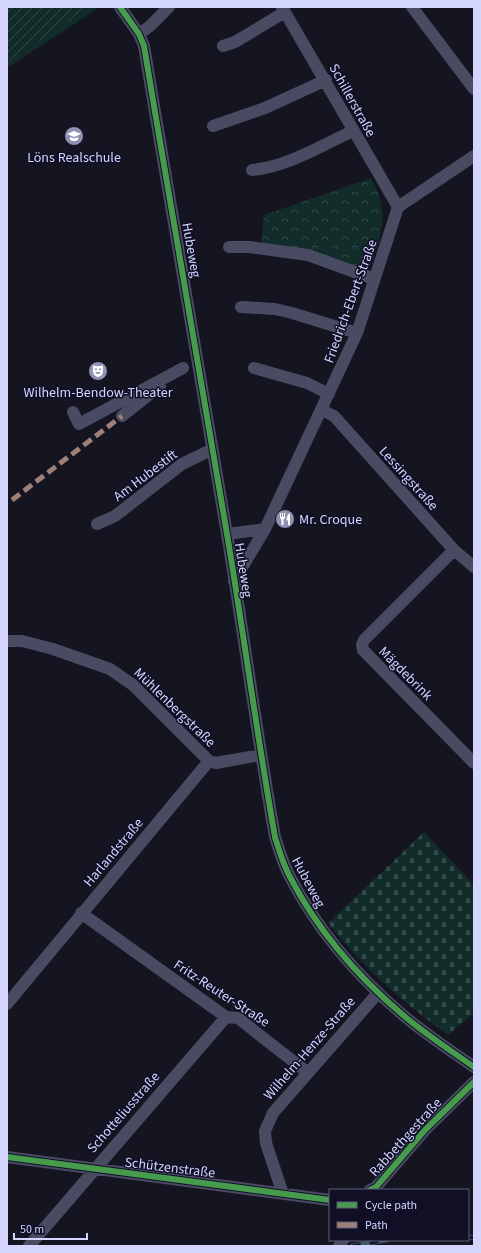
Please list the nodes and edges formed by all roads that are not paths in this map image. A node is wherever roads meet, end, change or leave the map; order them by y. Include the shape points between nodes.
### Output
1 (120, 7) edge
2 (169, 7) edge
3 (412, 7) edge
4 (284, 9) edge
5 (139, 34) junction
6 (223, 46) dead end
7 (326, 80) junction
8 (474, 89) edge
9 (213, 126) dead end
10 (353, 131) junction
11 (474, 156) edge
12 (252, 170) dead end
13 (398, 207) junction
14 (229, 247) dead end
15 (374, 280) junction
16 (241, 307) dead end
17 (357, 333) junction
18 (197, 356) junction
19 (254, 368) dead end
20 (329, 394) junction
21 (135, 399) junction
22 (322, 410) junction
23 (73, 412) dead end
24 (122, 416) dead end
25 (211, 450) junction
26 (97, 524) dead end
27 (265, 529) junction
28 (231, 534) junction
29 (454, 550) junction
30 (474, 567) edge
31 (234, 581) junction
32 (7, 641) edge
33 (260, 755) junction
34 (209, 761) junction
35 (474, 763) edge
36 (81, 913) junction
37 (378, 993) junction
38 (7, 1004) edge
39 (226, 1017) junction
40 (474, 1068) edge
41 (306, 1072) junction
42 (474, 1082) edge
43 (7, 1157) edge
44 (94, 1169) junction
45 (372, 1189) edge
46 (283, 1194) junction
47 (329, 1200) edge
48 (29, 1246) edge

1 - 5 street, Hubeweg
2 - 5 street
3 - 8 street
4 - 6 street via 235,42
4 - 7 street, Schillerstraße
5 - 18 street, Hubeweg via 144,46
7 - 9 street via 265,108
7 - 10 street, Schillerstraße
10 - 12 street via 291,159 264,169
10 - 13 street, Schillerstraße
11 - 13 street
13 - 15 street, Friedrich-Ebert-Straße
14 - 15 street via 249,246 308,255
15 - 17 street, Friedrich-Ebert-Straße
16 - 17 street via 275,309
17 - 20 street, Friedrich-Ebert-Straße
18 - 21 street
18 - 25 street, Hubeweg
19 - 20 street via 308,383
20 - 22 street, Friedrich-Ebert-Straße
21 - 23 street via 79,424
21 - 24 street
22 - 27 street, Friedrich-Ebert-Straße
22 - 29 street, Lessingstraße via 334,416
25 - 26 street, Am Hubestift via 182,464 115,516
25 - 28 street, Hubeweg
27 - 28 street
27 - 31 street, Friedrich-Ebert-Straße
28 - 31 street, Hubeweg
29 - 30 street, Lessingstraße
29 - 35 street, Mägdebrink via 364,640 362,645 363,650
31 - 33 street, Hubeweg
32 - 34 street, Mühlenbergstraße via 22,641 54,649 110,669 134,685
33 - 34 street via 216,763
33 - 37 street, Hubeweg via 274,837 289,875 308,911 342,954
34 - 36 street, Harlandstraße
36 - 38 street, Harlandstraße
36 - 39 street, Fritz-Reuter-Straße
37 - 40 street, Hubeweg via 404,1016
37 - 41 street, Wilhelm-Henze-Straße
39 - 41 street, Fritz-Reuter-Straße via 238,1018
39 - 44 street, Schotteliusstraße
41 - 46 street, Wilhelm-Henze-Straße via 273,1113 265,1131 266,1143
42 - 45 street, Rabbethgestraße via 425,1130
43 - 44 street, Schützenstraße
44 - 46 street, Schützenstraße
44 - 48 street, Schotteliusstraße
46 - 47 street, Schützenstraße

